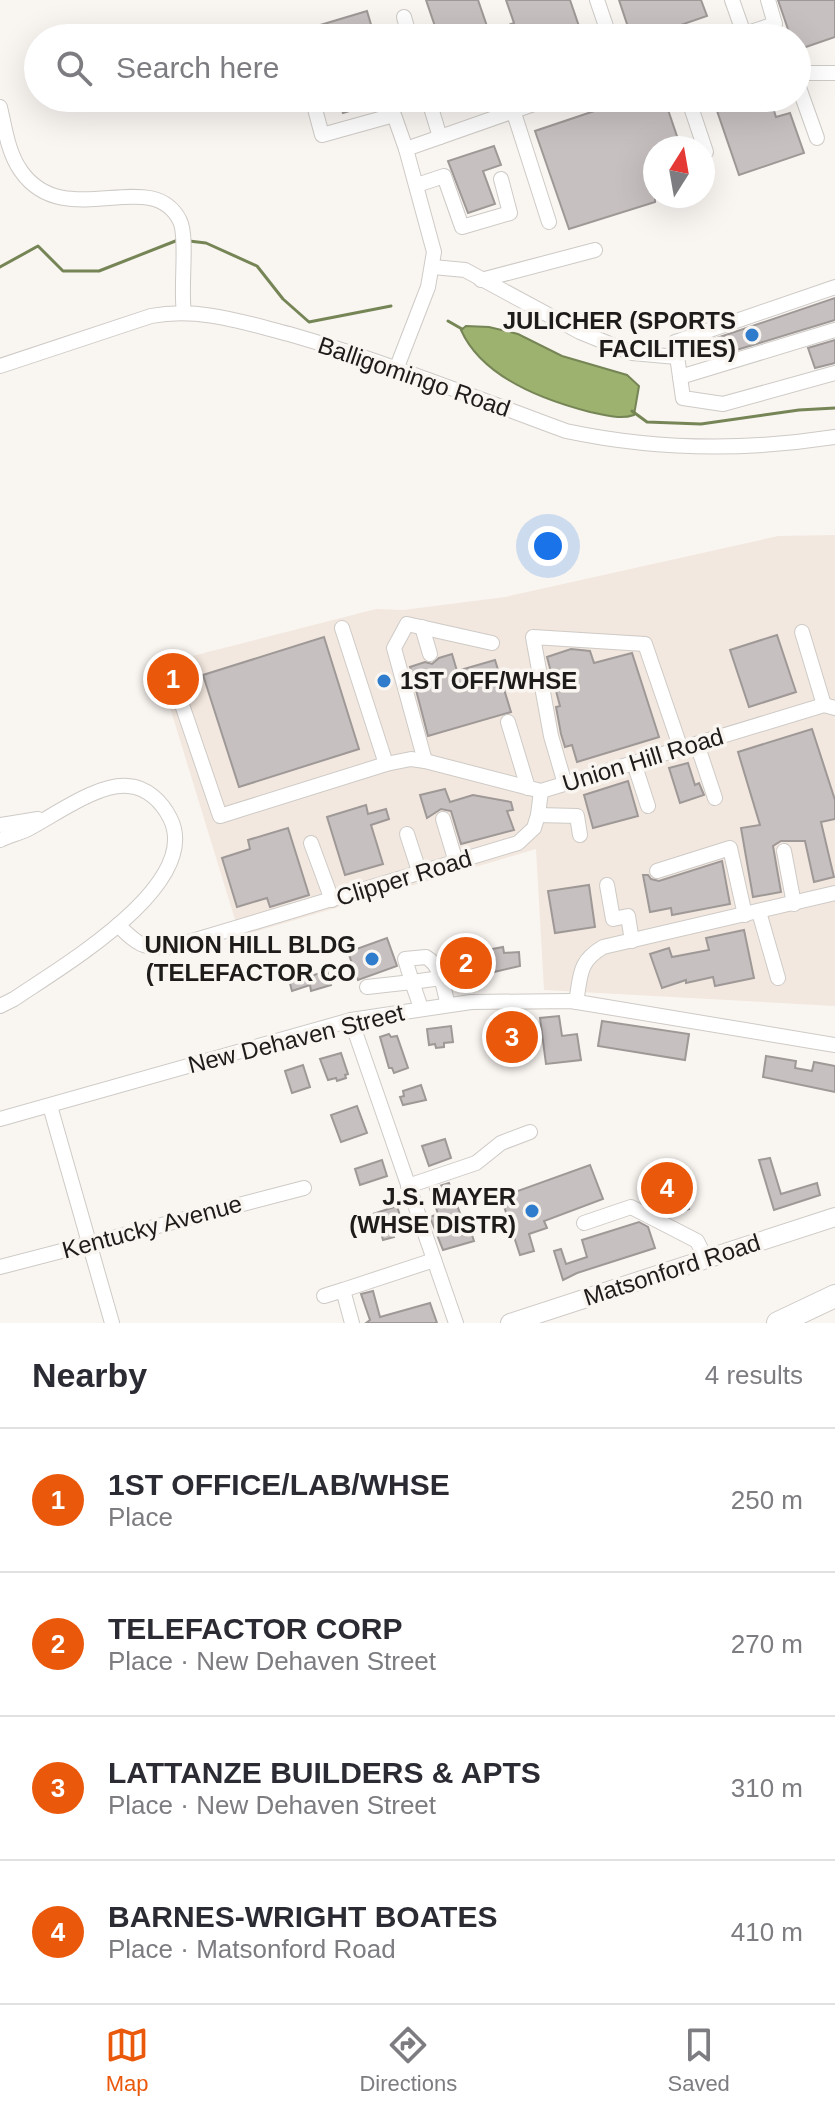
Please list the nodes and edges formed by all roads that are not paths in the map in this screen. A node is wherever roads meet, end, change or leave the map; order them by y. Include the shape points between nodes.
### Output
1 (597, 0) edge
2 (732, 0) edge
3 (768, 0) edge
4 (404, 17) dead end
5 (406, 24) edge
6 (605, 24) edge
7 (738, 24) edge
8 (775, 24) edge
9 (811, 73) edge
10 (835, 73) edge
11 (0, 107) edge
12 (316, 112) edge
13 (432, 112) edge
14 (508, 112) edge
15 (514, 112) edge
16 (693, 112) edge
17 (808, 112) edge
18 (701, 136) edge
19 (440, 137) junction
20 (817, 138) dead end
21 (406, 149) junction
22 (501, 179) dead end
23 (417, 185) junction
24 (549, 222) dead end
25 (595, 250) dead end
26 (433, 267) junction
27 (481, 280) junction
28 (835, 287) edge
29 (184, 312) junction
30 (835, 330) edge
31 (677, 357) junction
32 (0, 366) edge
33 (397, 367) junction
34 (835, 373) edge
35 (680, 377) junction
36 (835, 437) edge
37 (422, 627) junction
38 (342, 628) dead end
39 (802, 632) dead end
40 (492, 643) dead end
41 (430, 654) dead end
42 (178, 693) dead end
43 (830, 707) edge
44 (508, 722) dead end
45 (697, 744) junction
46 (681, 749) junction
47 (425, 761) junction
48 (634, 763) junction
49 (386, 764) junction
50 (565, 784) junction
51 (534, 790) junction
52 (715, 798) dead end
53 (648, 806) dead end
54 (538, 815) junction
55 (50, 816) junction
56 (443, 819) dead end
57 (0, 825) edge
58 (407, 834) dead end
59 (580, 835) dead end
60 (0, 840) edge
61 (311, 843) dead end
62 (784, 851) dead end
63 (456, 862) junction
64 (657, 871) dead end
65 (420, 874) junction
66 (607, 885) dead end
67 (835, 893) edge
68 (332, 900) junction
69 (794, 904) junction
70 (752, 914) junction
71 (118, 925) junction
72 (632, 941) junction
73 (441, 978) junction
74 (778, 978) dead end
75 (412, 982) junction
76 (367, 987) dead end
77 (576, 1002) junction
78 (448, 1005) junction
79 (0, 1006) edge
80 (421, 1008) junction
81 (351, 1020) junction
82 (835, 1045) edge
83 (50, 1106) junction
84 (0, 1119) edge
85 (530, 1132) dead end
86 (408, 1186) junction
87 (304, 1188) dead end
88 (835, 1217) edge
89 (584, 1223) dead end
90 (90, 1244) junction
91 (706, 1259) junction
92 (434, 1260) junction
93 (0, 1267) edge
94 (343, 1290) junction
95 (324, 1296) dead end
96 (835, 1296) edge
97 (835, 1309) edge
98 (112, 1323) edge
99 (352, 1323) edge
100 (456, 1323) edge
101 (510, 1323) edge
102 (778, 1323) edge
103 (810, 1323) edge

1 - 6 street
2 - 7 street
3 - 8 street
4 - 5 street
9 - 10 street
11 - 29 street via 20,170 47,194 82,201 145,196 167,205 179,218
12 - 21 street via 322,135 394,115
13 - 19 street
14 - 19 street
15 - 24 street
16 - 18 street
17 - 20 street
19 - 21 street
21 - 23 street
22 - 23 street via 510,213 462,227 444,176
23 - 26 street via 432,237
25 - 27 street
26 - 27 street via 465,270
26 - 33 street
27 - 31 street via 632,353
28 - 31 street via 675,342
29 - 32 street, Balligomingo Road via 151,316
29 - 33 street, Balligomingo Road via 219,315
30 - 35 street
31 - 35 street
33 - 36 street, Balligomingo Road via 566,431 625,442 744,447
34 - 35 street via 723,404 683,398
37 - 40 street
37 - 41 street
37 - 47 street via 407,624 394,648
38 - 49 street
39 - 43 street
42 - 49 street, Union Hill Road via 220,816
43 - 45 street, Union Hill Road
44 - 51 street
45 - 46 street, Union Hill Road
45 - 52 street
46 - 48 street, Union Hill Road
46 - 50 street via 645,644 533,637
47 - 49 street, Union Hill Road
47 - 51 street, Union Hill Road
48 - 50 street, Union Hill Road
48 - 53 street
50 - 51 street, Union Hill Road
51 - 54 street
54 - 59 street via 577,816
54 - 63 street, Clipper Road via 534,828 518,843
55 - 57 street
55 - 60 street
55 - 71 street via 127,785 165,808 174,840 166,873
56 - 63 street
58 - 65 street
61 - 68 street
62 - 69 street
63 - 65 street, Clipper Road
64 - 70 street via 730,848
65 - 68 street, Clipper Road
66 - 72 street via 613,919 628,916
67 - 69 street
68 - 71 street, Clipper Road via 172,947 139,945
69 - 70 street
70 - 72 street
70 - 74 street
71 - 79 street
72 - 77 street via 603,947 588,957
73 - 75 street
73 - 75 street via 432,960 414,957 405,959
73 - 78 street
75 - 76 street
75 - 80 street
77 - 78 street, New Dehaven Street
77 - 82 street, New Dehaven Street
78 - 80 street, New Dehaven Street
80 - 81 street, New Dehaven Street
81 - 83 street, New Dehaven Street
81 - 86 street
83 - 84 street, New Dehaven Street
83 - 90 street
85 - 86 street via 501,1143 476,1163
86 - 92 street
87 - 90 street, Kentucky Avenue
88 - 91 main road, Matsonford Road
89 - 91 street via 631,1207 697,1241
90 - 93 street, Kentucky Avenue
90 - 98 street
91 - 101 main road, Matsonford Road
92 - 94 street
92 - 100 street
94 - 95 street
94 - 99 street
96 - 102 highway
97 - 103 highway

